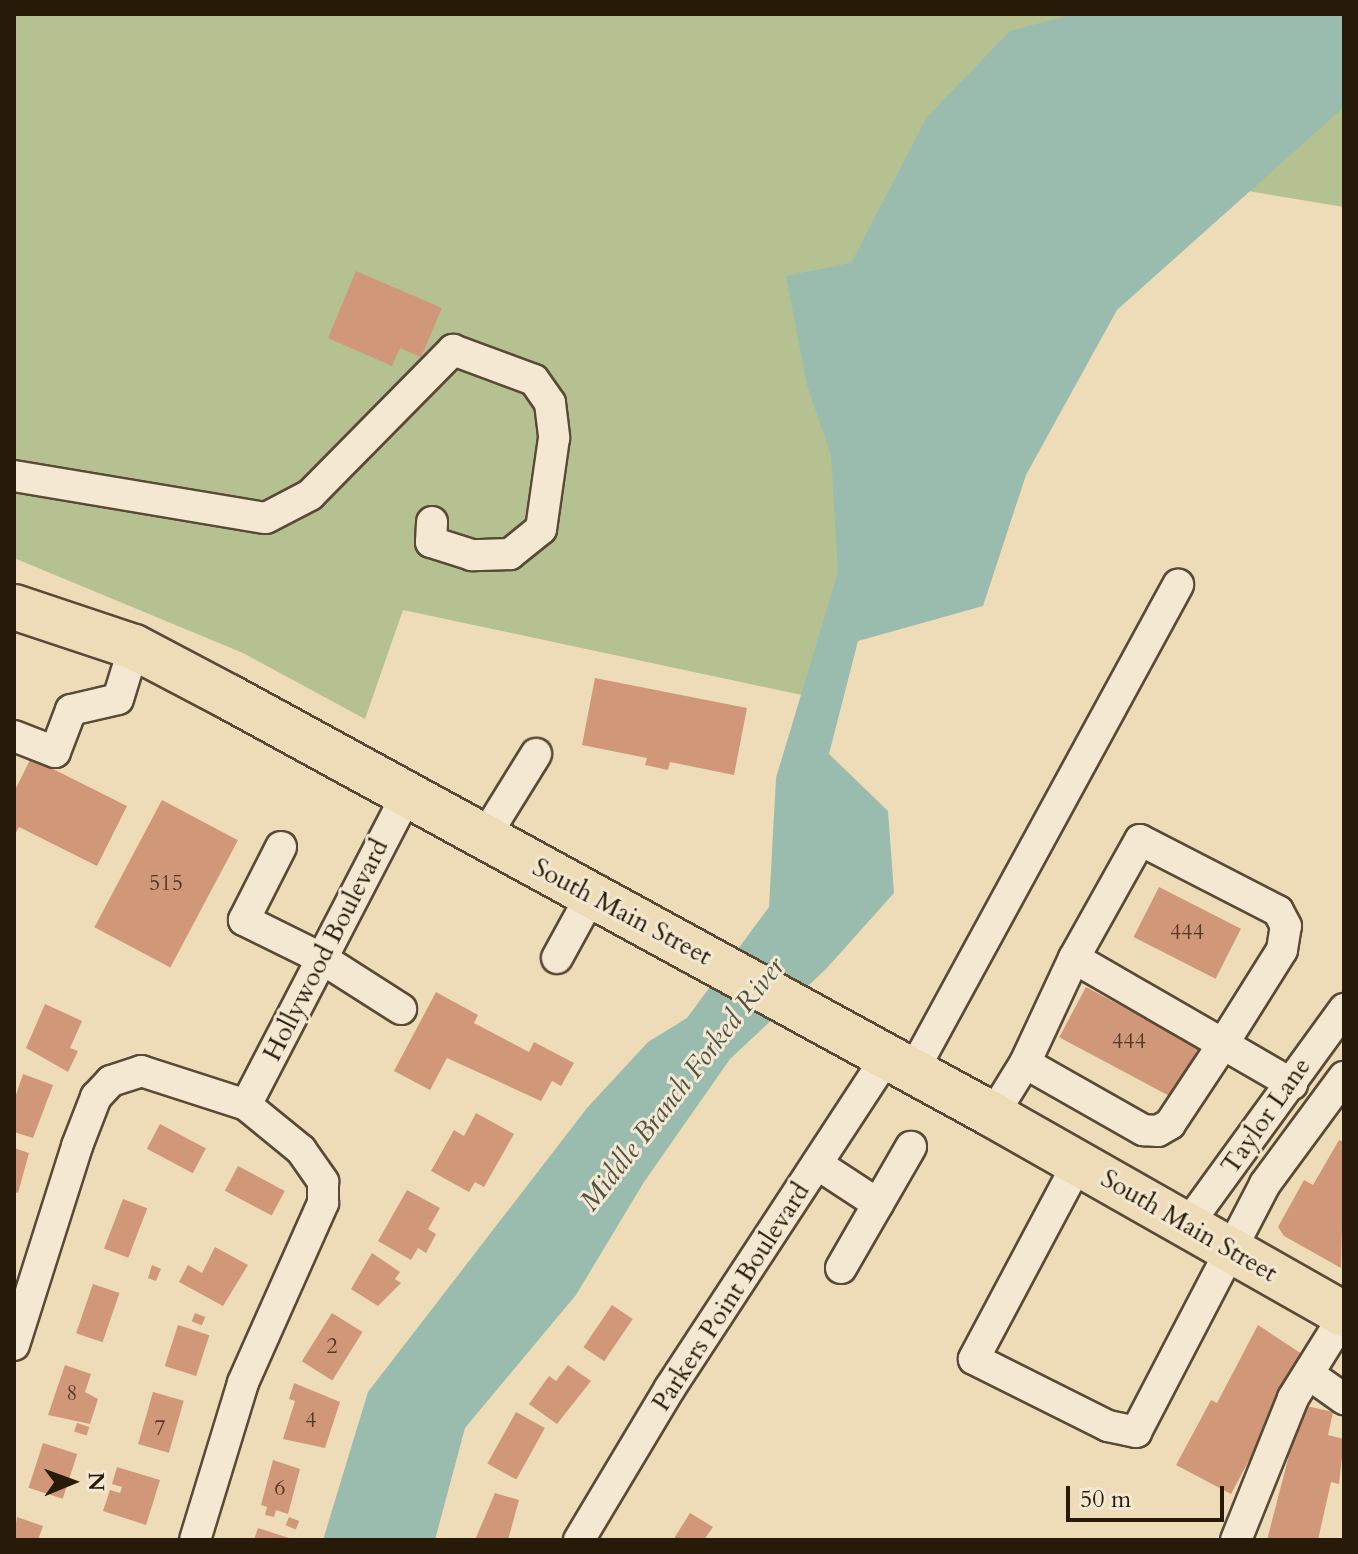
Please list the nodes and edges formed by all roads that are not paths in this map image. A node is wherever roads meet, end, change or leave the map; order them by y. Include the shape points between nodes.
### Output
1 (14, 476) edge
2 (432, 522) dead end
3 (1178, 585) dead end
4 (14, 607) edge
5 (134, 647) junction
6 (14, 736) edge
7 (536, 754) dead end
8 (406, 796) junction
9 (484, 838) junction
10 (281, 847) dead end
11 (591, 896) junction
12 (321, 958) junction
13 (557, 958) dead end
14 (1074, 958) junction
15 (401, 1009) dead end
16 (1344, 1009) edge
17 (1223, 1044) junction
18 (1315, 1046) junction
19 (1025, 1063) junction
20 (900, 1064) junction
21 (1344, 1068) edge
22 (1344, 1077) edge
23 (1292, 1084) junction
24 (246, 1105) junction
25 (993, 1115) junction
26 (1332, 1116) edge
27 (911, 1147) dead end
28 (1078, 1163) junction
29 (817, 1164) junction
30 (878, 1204) junction
31 (1188, 1224) junction
32 (1231, 1249) junction
33 (841, 1268) dead end
34 (1344, 1315) edge
35 (14, 1345) edge
36 (1310, 1375) junction
37 (1344, 1399) edge
38 (195, 1540) edge
39 (579, 1540) edge
40 (1236, 1540) edge

1 - 2 street via 266,518 310,495 453,350 534,380 550,403 554,438 541,529 510,554 472,555 431,542
3 - 20 street, Parkers Point Boulevard
4 - 5 highway, South Main Street
5 - 6 street via 118,699 71,710 55,752
5 - 8 highway, South Main Street
7 - 9 street
8 - 9 highway, South Main Street
8 - 12 street, Hollywood Boulevard
9 - 11 highway, South Main Street
10 - 12 street via 244,920
11 - 13 street
11 - 20 highway, South Main Street
12 - 15 street
12 - 24 street, Hollywood Boulevard
14 - 17 street
14 - 17 street via 1140,840 1278,911 1286,926 1282,950
14 - 19 street
16 - 18 street, Taylor Lane
17 - 19 street via 1170,1124 1158,1131 1143,1130
17 - 23 street
18 - 21 street
18 - 23 street, Taylor Lane
19 - 25 street
20 - 25 highway, South Main Street
20 - 29 street, Parkers Point Boulevard
22 - 26 street
23 - 31 street, Taylor Lane
24 - 35 street via 141,1071 111,1081 96,1097 77,1146
24 - 38 street via 301,1150 323,1182 323,1203 243,1383
25 - 28 highway, South Main Street
26 - 32 street via 1265,1184
27 - 30 street
28 - 31 highway, South Main Street
28 - 32 street via 974,1359 1108,1426 1136,1432
29 - 30 street
29 - 39 street, Parkers Point Boulevard via 670,1388
30 - 33 street
31 - 32 highway, South Main Street
32 - 34 highway, South Main Street
34 - 36 street
36 - 37 street
36 - 40 street via 1293,1398

